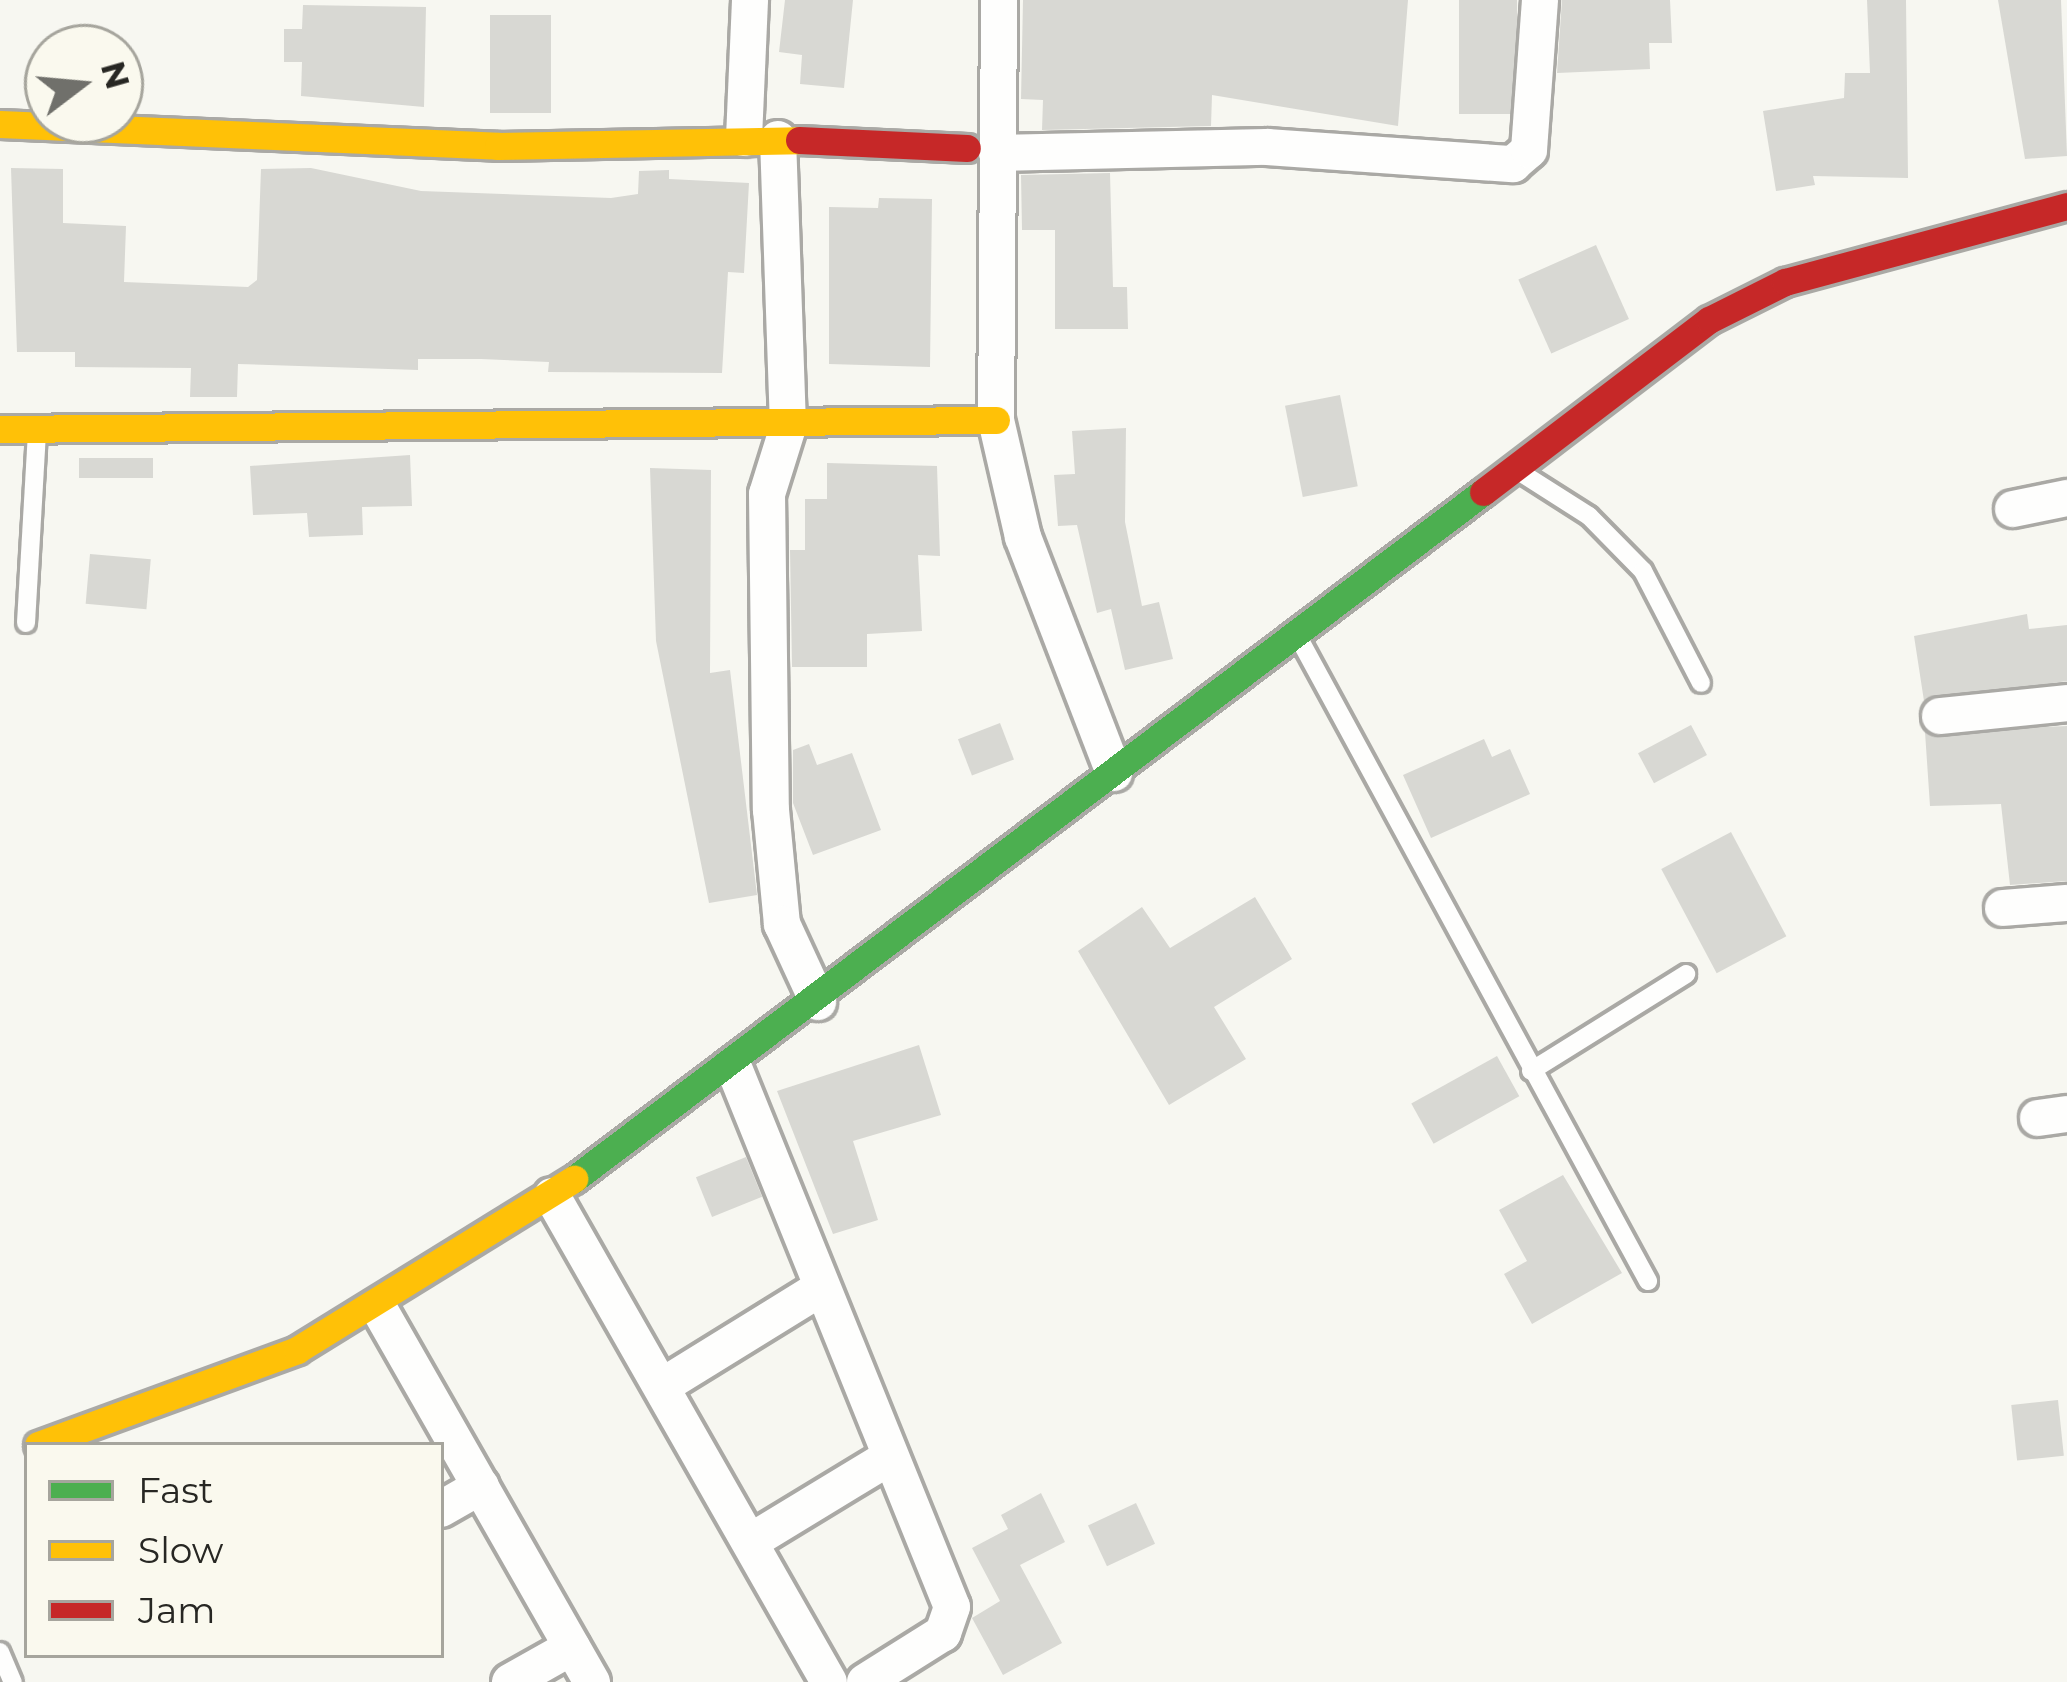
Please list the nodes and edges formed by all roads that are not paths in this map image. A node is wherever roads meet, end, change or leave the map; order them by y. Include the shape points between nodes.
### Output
1 (749, 0) edge
2 (999, 0) edge
3 (1540, 0) edge
4 (0, 124) edge
5 (761, 138) junction
6 (982, 151) junction
7 (2067, 206) edge
8 (990, 420) junction
9 (788, 427) junction
10 (37, 428) junction
11 (0, 429) edge
12 (1514, 468) junction
13 (2067, 498) edge
14 (2013, 509) dead end
15 (26, 623) dead end
16 (1297, 635) junction
17 (1701, 683) dead end
18 (2067, 703) edge
19 (1940, 716) dead end
20 (1114, 773) junction
21 (2067, 903) edge
22 (2003, 908) dead end
23 (1686, 974) dead end
24 (818, 1002) junction
25 (734, 1068) junction
26 (1531, 1071) junction
27 (552, 1196) junction
28 (1648, 1281) dead end
29 (818, 1290) junction
30 (378, 1307) junction
31 (664, 1385) junction
32 (47, 1442) edge
33 (888, 1458) junction
34 (481, 1486) junction
35 (444, 1507) edge
36 (750, 1542) junction
37 (572, 1646) junction
38 (0, 1652) edge
39 (13, 1682) edge
40 (510, 1682) edge
41 (592, 1682) edge
42 (829, 1682) edge
43 (866, 1682) edge

1 - 5 street
2 - 6 street
3 - 6 street via 1528,150 1514,164 1267,148
4 - 5 main road via 499,146
5 - 6 main road
5 - 9 street
6 - 8 street
7 - 12 main road via 1768,288
8 - 9 main road
8 - 20 street via 1023,538
9 - 10 main road via 564,416
9 - 24 street via 766,494 771,810 782,924
10 - 11 main road
10 - 15 lane
12 - 16 main road
12 - 17 lane via 1589,516 1643,571
13 - 14 street
16 - 20 main road
16 - 26 lane
18 - 19 street
20 - 24 main road
21 - 22 street
23 - 26 lane
24 - 25 main road
25 - 27 main road
25 - 29 street
26 - 28 lane
27 - 30 main road
27 - 31 street
29 - 31 street
29 - 33 street
30 - 32 main road via 218,1384
30 - 34 street
31 - 36 street
33 - 36 street
33 - 43 street via 953,1621
34 - 35 street
34 - 37 street
36 - 42 street
37 - 40 street
37 - 41 street
38 - 39 lane

